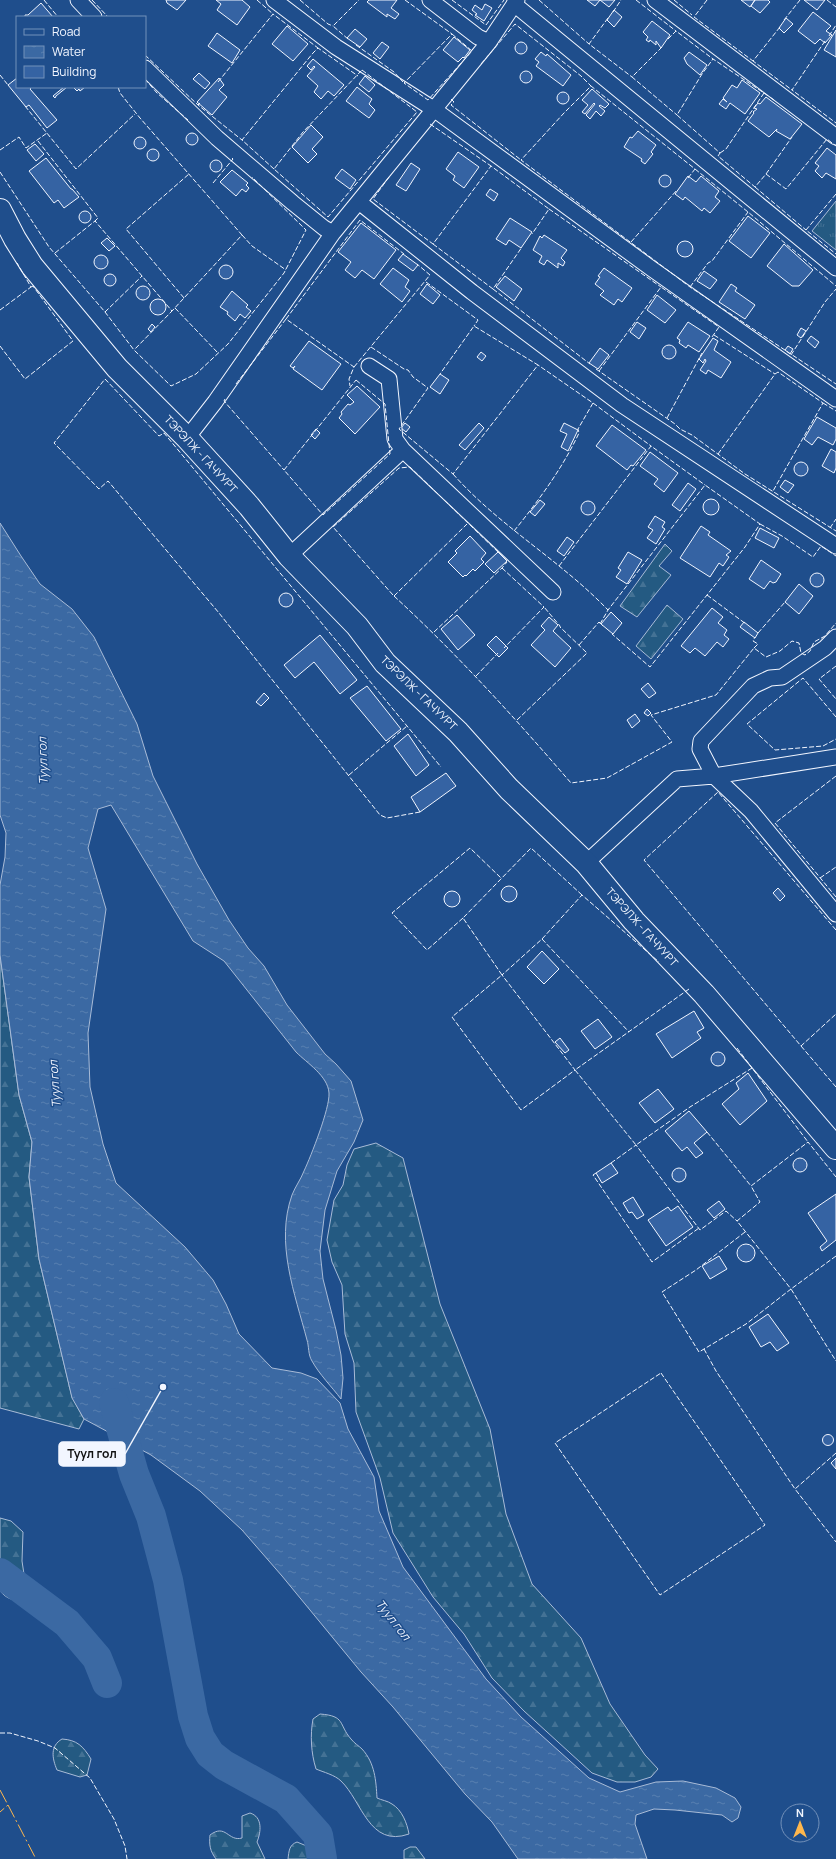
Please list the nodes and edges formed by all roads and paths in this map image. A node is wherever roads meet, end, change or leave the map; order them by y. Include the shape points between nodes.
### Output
1 (78, 0) edge
2 (274, 0) edge
3 (430, 0) edge
4 (655, 0) edge
5 (516, 2) edge
6 (93, 16) edge
7 (489, 42) junction
8 (146, 69) edge
9 (435, 110) junction
10 (836, 137) edge
11 (359, 202) junction
12 (0, 210) edge
13 (333, 233) junction
14 (836, 268) edge
15 (369, 366) dead end
16 (836, 399) edge
17 (187, 438) junction
18 (403, 450) junction
19 (836, 546) edge
20 (290, 556) junction
21 (554, 592) dead end
22 (836, 637) edge
23 (836, 757) edge
24 (714, 776) junction
25 (586, 863) junction
26 (836, 914) edge
27 (836, 1148) edge

1 - 6 street
2 - 9 street via 336,47
3 - 7 street via 478,37
4 - 10 street
5 - 7 street
5 - 14 street
7 - 9 street
8 - 13 street via 217,138
9 - 11 street
9 - 16 street via 652,270
11 - 13 street
11 - 19 street via 622,405
12 - 17 main road, ТЭРЭЛЖ - ГАЧУУРТ via 32,266 52,291 117,368
13 - 17 street
15 - 18 street via 389,379 395,439
17 - 20 main road, ТЭРЭЛЖ - ГАЧУУРТ
18 - 20 street
18 - 21 street
20 - 25 main road, ТЭРЭЛЖ - ГАЧУУРТ via 357,626 385,663 458,732 509,789
22 - 24 street via 825,648 782,677 770,678 753,686 701,741 700,749
23 - 24 street
24 - 25 street via 677,779
24 - 26 street via 751,811
25 - 27 main road, ТЭРЭЛЖ - ГАЧУУРТ via 634,921 704,994

